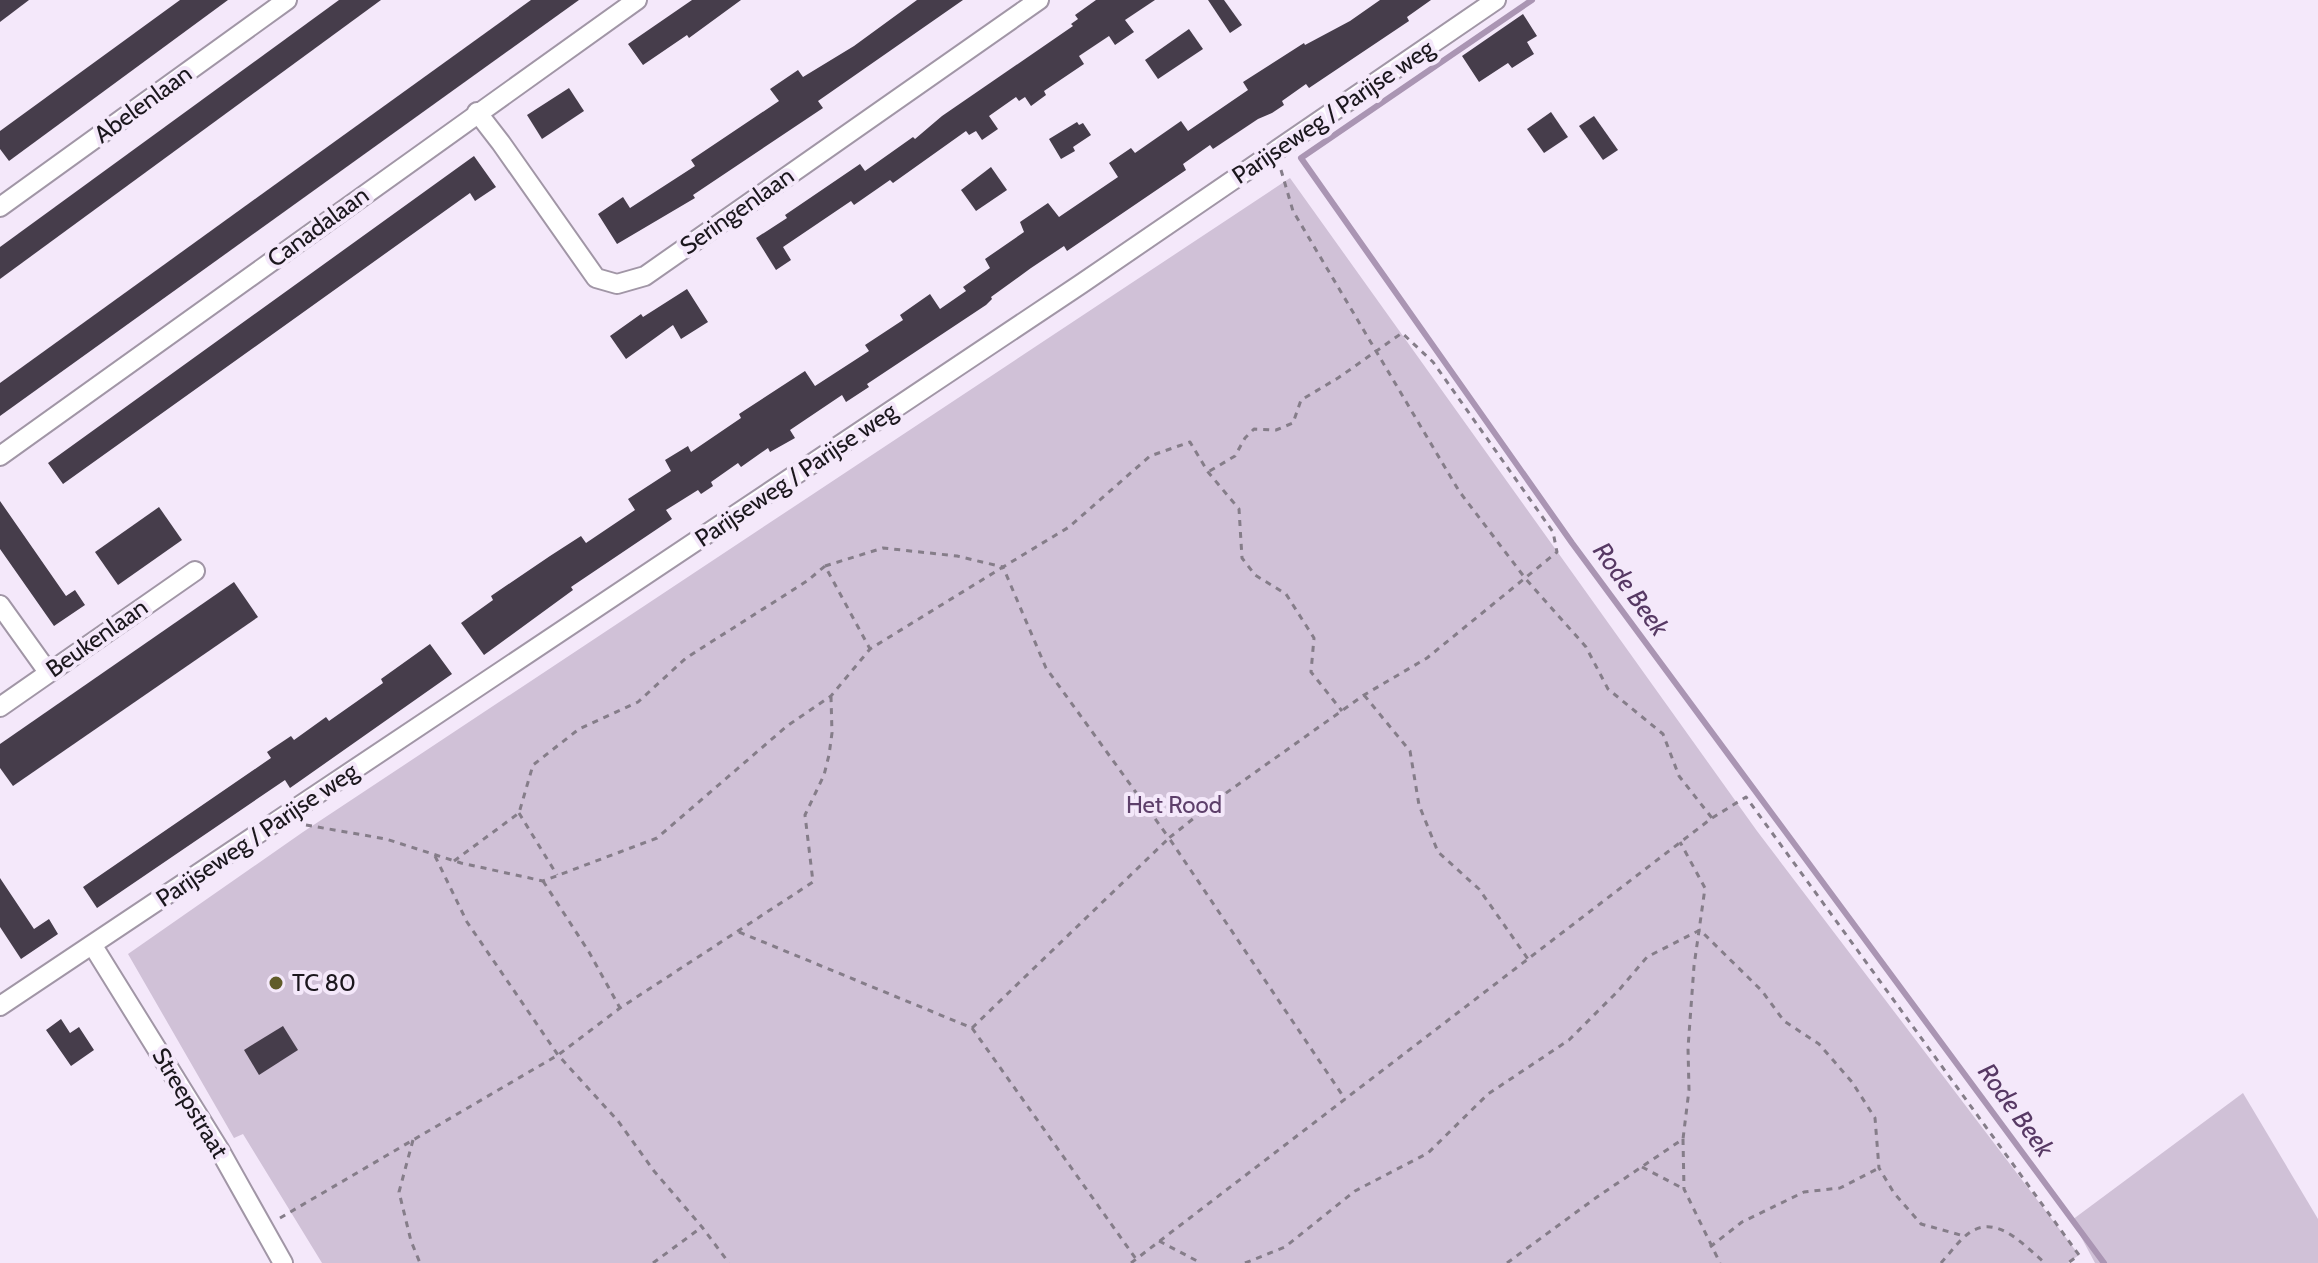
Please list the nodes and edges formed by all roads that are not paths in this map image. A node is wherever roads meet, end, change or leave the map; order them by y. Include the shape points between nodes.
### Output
1 (287, 0) edge
2 (637, 0) edge
3 (1039, 0) edge
4 (1496, 0) edge
5 (477, 112) junction
6 (0, 207) edge
7 (0, 456) edge
8 (195, 571) dead end
9 (0, 605) edge
10 (48, 672) junction
11 (4, 696) edge
12 (93, 946) junction
13 (2, 1001) edge
14 (283, 1263) edge

1 - 6 street, Abelenlaan
2 - 5 street, Canadalaan
3 - 5 street, Seringenlaan via 645,276 617,284 596,278
4 - 12 street, Parijseweg / Parijse weg
5 - 7 street, Canadalaan
8 - 10 street, Beukenlaan
9 - 10 street
10 - 11 street, Beukenlaan
12 - 13 street, Parijseweg / Parijse weg
12 - 14 street, Streepstraat

